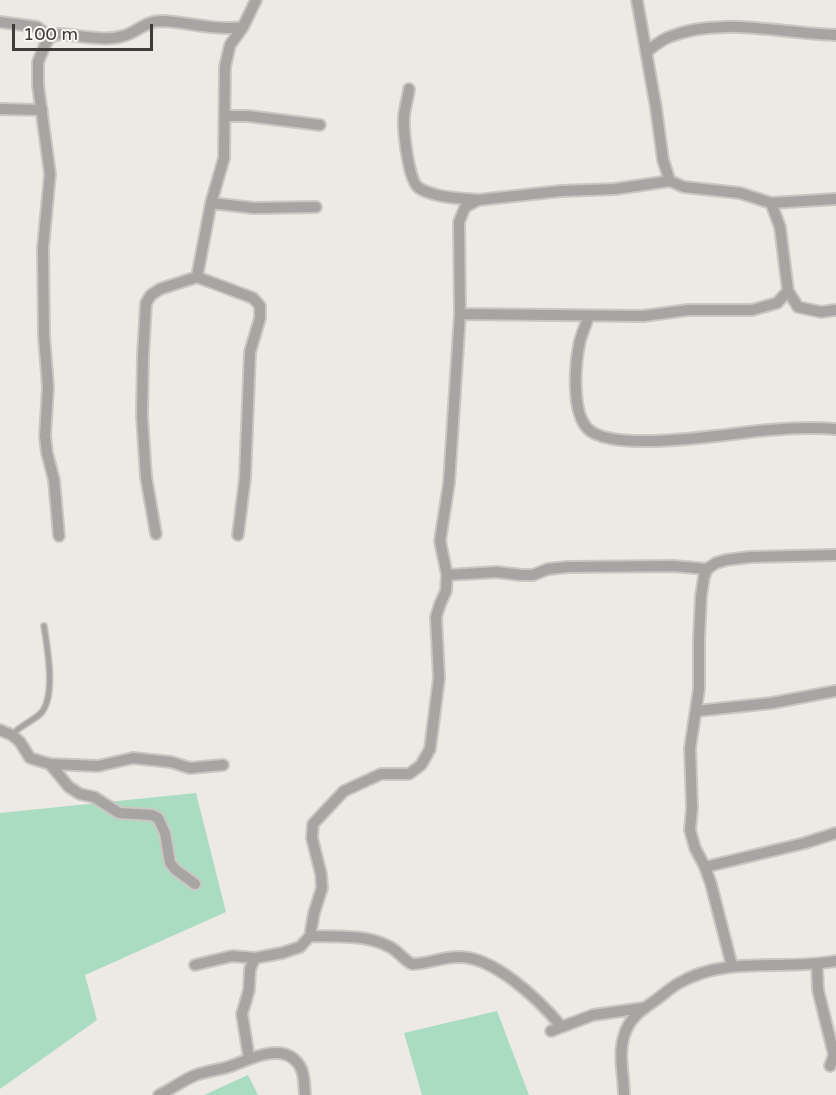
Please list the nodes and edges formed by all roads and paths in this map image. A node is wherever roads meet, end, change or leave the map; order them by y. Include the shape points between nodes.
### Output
1 (256, 0) edge
2 (637, 0) edge
3 (0, 22) edge
4 (243, 27) junction
5 (836, 35) edge
6 (51, 37) junction
7 (646, 52) junction
8 (409, 89) dead end
9 (0, 109) edge
10 (42, 110) junction
11 (225, 116) junction
12 (320, 125) dead end
13 (670, 181) junction
14 (836, 199) edge
15 (478, 200) junction
16 (211, 203) junction
17 (771, 203) junction
18 (316, 207) dead end
19 (197, 277) junction
20 (788, 291) junction
21 (836, 310) edge
22 (460, 314) junction
23 (589, 316) junction
24 (836, 429) edge
25 (156, 534) dead end
26 (238, 535) dead end
27 (59, 536) dead end
28 (836, 555) edge
29 (707, 569) junction
30 (447, 574) junction
31 (44, 626) dead end
32 (836, 691) edge
33 (696, 711) junction
34 (0, 730) edge
35 (12, 735) junction
36 (50, 764) junction
37 (223, 765) dead end
38 (836, 833) edge
39 (705, 867) junction
40 (195, 884) dead end
41 (310, 936) junction
42 (255, 958) junction
43 (836, 961) edge
44 (817, 964) junction
45 (195, 965) dead end
46 (732, 966) junction
47 (643, 1008) junction
48 (249, 1058) junction
49 (830, 1066) dead end
50 (159, 1095) edge
51 (305, 1095) edge
52 (624, 1095) edge

1 - 4 street
2 - 7 street
3 - 6 street via 37,27
4 - 6 street via 221,29 159,21 110,39 58,34
4 - 11 street via 230,45 225,67
5 - 7 street via 703,28 668,37
6 - 10 street via 38,62
7 - 13 street via 663,160
8 - 15 street via 404,121 414,183 418,188 446,196
9 - 10 street
10 - 27 street via 50,174 43,248 48,387 45,436
11 - 12 street
11 - 16 street via 224,158
13 - 15 street
13 - 17 street via 684,187 740,193
14 - 17 street
15 - 22 street via 465,207 459,222
16 - 18 street via 254,208
16 - 19 street
17 - 20 street via 780,227
19 - 25 street via 160,289 146,303 142,416 146,477
19 - 26 street via 253,298 260,306 250,352 245,478
20 - 21 street via 798,307 821,312
20 - 23 street via 777,303 752,310
22 - 23 street
22 - 30 street via 440,540
23 - 24 street via 580,341 576,401 589,430 619,441 640,441 770,429
28 - 29 street via 750,557 726,560
29 - 30 street via 568,567 548,568 533,575
29 - 33 street via 701,596
30 - 41 street via 446,591 436,618 439,678 430,749 421,765 409,774 381,774 344,791 313,824 322,888
31 - 35 lane via 50,666 46,703 42,712
32 - 33 street
33 - 39 street via 690,748 690,831
34 - 35 street
35 - 36 street via 30,758
36 - 37 street via 98,766 134,758 190,768
36 - 40 street via 80,794 94,797 119,813 158,818 170,863
38 - 39 street
39 - 46 street
41 - 42 street via 300,947
41 - 47 street via 346,936 388,945 412,964 461,956 479,961 522,987 556,1028 593,1015
42 - 45 street via 232,956
42 - 48 street via 242,1014
43 - 44 street
44 - 46 street
44 - 49 street via 818,990 834,1055
46 - 47 street via 680,982
47 - 52 street via 624,1034
48 - 50 street via 197,1074
48 - 51 street via 281,1053 296,1060 304,1077

